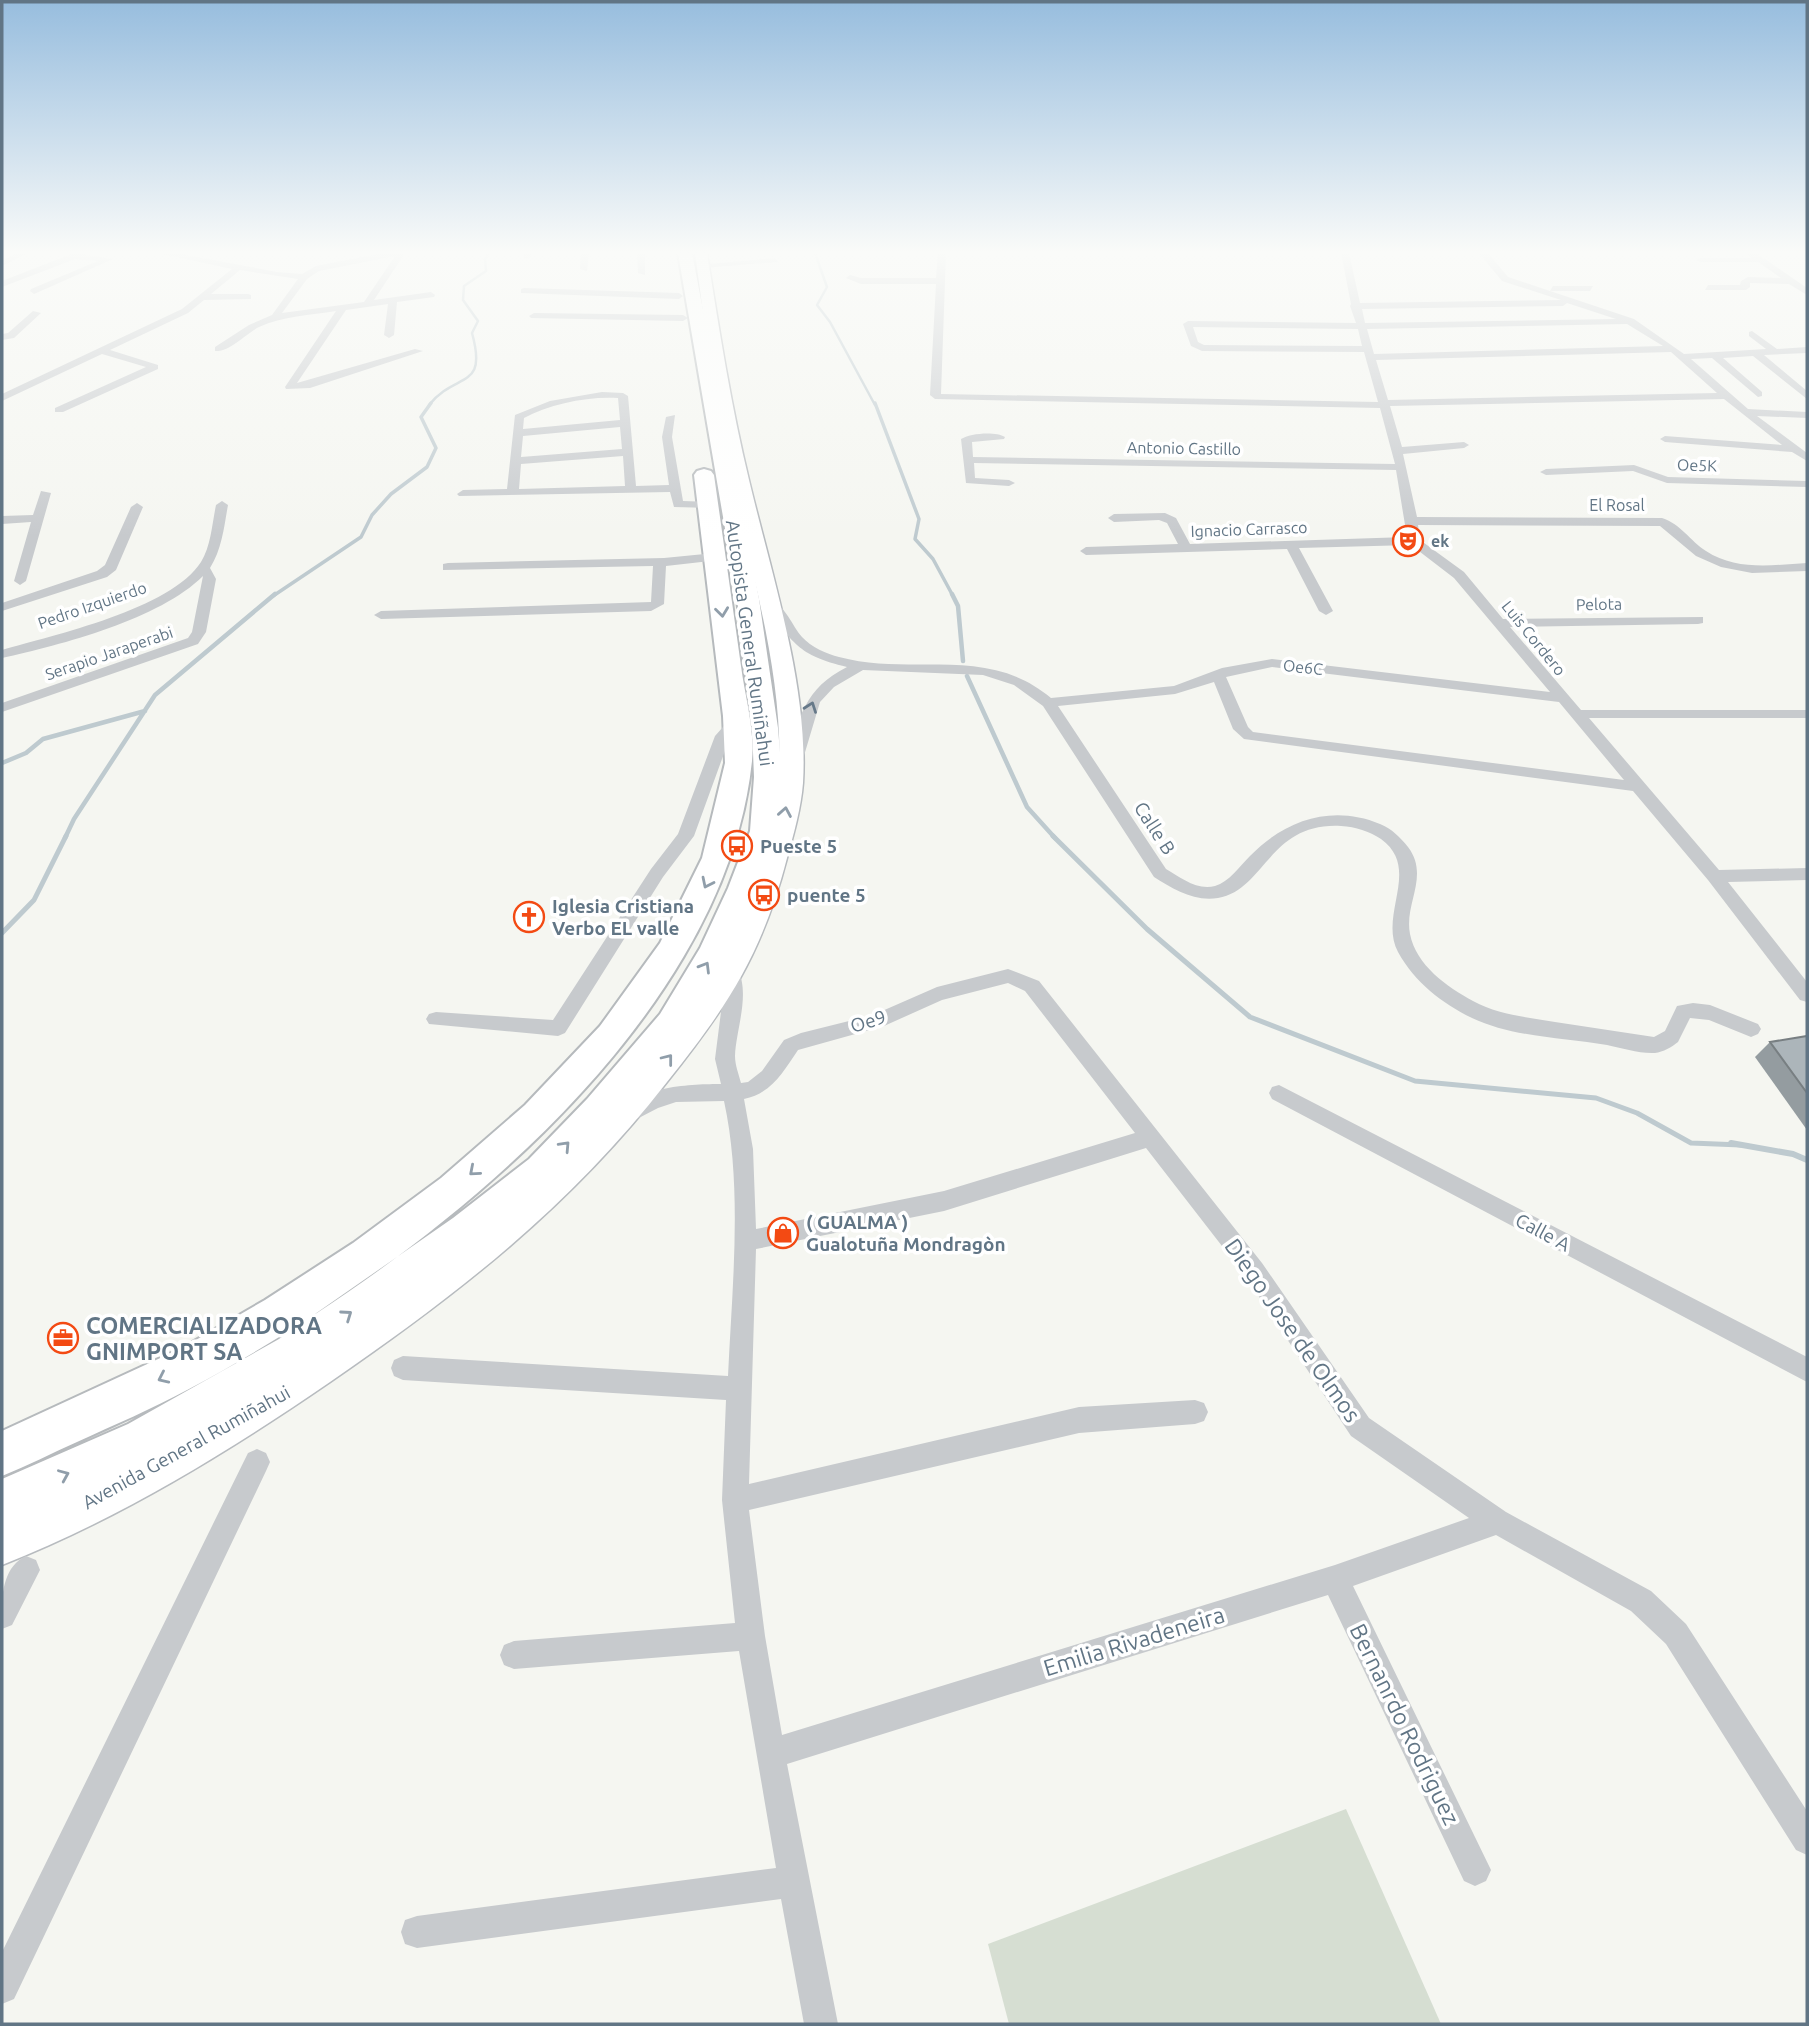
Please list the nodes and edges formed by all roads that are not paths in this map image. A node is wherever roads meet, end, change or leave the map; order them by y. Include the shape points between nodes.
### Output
1 (110, 348) edge
2 (316, 348) edge
3 (687, 348) edge
4 (710, 348) edge
5 (714, 348) edge
6 (937, 348) edge
7 (1231, 348) edge
8 (1241, 348) joint
9 (1366, 348) edge
10 (1769, 348) edge
11 (1673, 349) joint
12 (1807, 350) edge
13 (103, 351) junction
14 (418, 351) dead end
15 (1775, 352) junction
16 (1368, 353) junction
17 (1755, 353) junction
18 (1682, 356) junction
19 (1715, 356) junction
20 (1700, 373) junction
21 (1733, 374) junction
22 (1758, 394) dead end
23 (1727, 396) junction
24 (1807, 396) edge
25 (2, 398) edge
26 (1382, 404) junction
27 (59, 410) dead end
28 (1745, 412) junction
29 (1807, 415) edge
30 (671, 417) dead end
31 (625, 424) junction
32 (517, 433) junction
33 (1000, 437) dead end
34 (1665, 439) dead end
35 (1807, 439) edge
36 (1781, 440) junction
37 (1464, 445) dead end
38 (1793, 449) junction
39 (1396, 451) junction
40 (627, 452) junction
41 (1807, 458) edge
42 (968, 460) junction
43 (515, 461) junction
44 (1399, 467) junction
45 (1546, 472) dead end
46 (1009, 484) dead end
47 (1807, 484) edge
48 (675, 488) junction
49 (631, 489) junction
50 (513, 492) junction
51 (44, 493) dead end
52 (463, 494) dead end
53 (222, 505) dead end
54 (708, 505) junction
55 (137, 508) dead end
56 (37, 518) junction
57 (1114, 518) dead end
58 (2, 520) edge
59 (1412, 521) junction
60 (1414, 541) junction
61 (1291, 545) junction
62 (1186, 548) junction
63 (1086, 551) dead end
64 (715, 557) junction
65 (660, 562) junction
66 (448, 568) dead end
67 (1807, 568) edge
68 (203, 569) junction
69 (20, 581) dead end
70 (770, 604) junction
71 (2, 608) edge
72 (1326, 611) dead end
73 (381, 615) dead end
74 (1698, 620) dead end
75 (1500, 623) junction
76 (2, 654) edge
77 (860, 666) junction
78 (1218, 674) junction
79 (1561, 698) junction
80 (4, 703) edge
81 (1048, 703) junction
82 (1807, 713) edge
83 (1577, 714) junction
84 (736, 721) junction
85 (792, 770) junction
86 (1639, 787) junction
87 (1807, 874) edge
88 (1714, 876) junction
89 (730, 973) junction
90 (1020, 979) joint
91 (1807, 994) edge
92 (436, 1019) dead end
93 (1751, 1030) dead end
94 (733, 1093) junction
95 (1279, 1093) dead end
96 (620, 1120) junction
97 (1149, 1138) junction
98 (745, 1241) junction
99 (403, 1368) dead end
100 (1807, 1370) edge
101 (738, 1389) junction
102 (1195, 1412) dead end
103 (2, 1454) edge
104 (257, 1462) dead end
105 (735, 1500) junction
106 (2, 1502) edge
107 (1497, 1521) junction
108 (14, 1557) edge
109 (1335, 1579) junction
110 (2, 1615) edge
111 (751, 1636) junction
112 (514, 1655) dead end
113 (770, 1754) junction
114 (1807, 1839) edge
115 (1475, 1870) dead end
116 (792, 1882) junction
117 (417, 1932) dead end
118 (2, 1987) edge
119 (821, 2024) edge

1 - 13 street
2 - 14 street via 290,387
3 - 54 highway, Autopista General Rumiñahui
106 -> 4 highway, Autopista General Rumiñahui via 144,1440 282,1360 467,1230 542,1170 672,1023 715,950 743,888 764,831 768,777 748,599
5 - 70 main road, Avenida General Rumiñahui
6 - 26 street via 935,395 939,397
7 - 8 street
8 - 16 street
9 - 16 street
10 - 15 street
11 - 16 street
11 - 18 street
12 - 15 street
13 - 25 street
13 - 27 street via 155,367
15 - 17 street
16 - 26 street
17 - 19 street
17 - 24 street
18 - 19 street
18 - 20 street
19 - 21 street
20 - 21 street
20 - 23 street
21 - 22 street
23 - 26 street
23 - 28 street
26 - 39 street
28 - 29 street
28 - 36 street
30 - 48 street via 667,437
31 - 32 street
31 - 32 street via 623,396 616,394 529,411 519,417
31 - 40 street
32 - 43 street
33 - 42 street via 966,439
34 - 38 street
35 - 36 street
36 - 38 street
37 - 39 street
38 - 41 street
39 - 44 street
40 - 43 street
40 - 49 street
42 - 44 street, Antonio Castillo
42 - 46 street via 970,481
43 - 50 street
44 - 59 street
45 - 47 street, Oe5K via 1634,468 1667,480
48 - 49 street
48 - 54 street via 678,504
49 - 50 street
50 - 52 street
51 - 56 street
53 - 68 street
54 - 64 highway, Autopista General Rumiñahui
55 - 71 street via 111,567 102,574
56 - 58 street
56 - 69 street
57 - 62 street via 1161,516 1172,521
59 - 60 street
59 - 67 street, El Rosal via 1654,521 1668,524 1697,551 1723,564 1755,570
60 - 61 street, Ignacio Carrasco
60 - 75 street, Luis Cordero via 1459,575
61 - 62 street, Ignacio Carrasco
61 - 72 street
62 - 63 street, Ignacio Carrasco
64 - 65 street
64 -> 84 highway, Autopista General Rumiñahui
65 - 66 street
65 - 73 street via 657,604 651,607
68 - 76 street, Pedro Izquierdo via 160,600 118,618
68 - 80 street, Serapio Jaraperabi via 210,579 193,641
70 - 77 street, Calle B via 806,648
70 - 85 main road, Avenida General Rumiñahui
74 - 75 street, Pelota
75 - 79 street, Luis Cordero
77 - 81 street, Calle B via 994,673 1022,682
85 -> 77 street, Calle B via 812,699 834,678
78 - 79 street, Oe6C via 1246,666 1284,664
78 - 81 street, Oe6C via 1175,690
78 - 86 street via 1241,729 1250,736
79 - 83 street, Luis Cordero
81 - 93 street, Calle B via 1160,873 1175,884 1213,893 1233,887 1282,836 1318,822 1371,826 1405,852 1410,866 1400,932 1414,962 1428,978 1476,1012 1496,1020 1654,1045 1674,1037 1678,1018 1693,1009
82 - 83 street
83 - 86 street, Luis Cordero
84 - 92 street via 723,736 686,836 657,873 558,1028
84 -> 103 highway, Autopista General Rumiñahui via 739,760 729,819 713,871 686,928 647,991 586,1065 523,1128 430,1208 292,1307 194,1364
89 -> 85 main road, Avenida General Rumiñahui via 764,895
86 - 88 street, Luis Cordero
87 - 88 street
88 - 91 street, Luis Cordero
89 - 94 street via 733,996 725,1059
96 -> 89 main road, Avenida General Rumiñahui
90 - 94 street, Oe9 via 1008,976 937,994 877,1021 808,1038 791,1045 769,1077 753,1088
90 - 97 street, Diego Jose de Olmos via 1032,986
94 - 96 street via 676,1094 652,1101
94 - 98 street via 742,1149
95 - 100 street, Calle A
96 - 108 main road, Avenida General Rumiñahui via 575,1168 466,1264 314,1373 182,1454 49,1523
97 - 98 street via 944,1201
97 - 107 street, Diego Jose de Olmos via 1254,1270 1360,1427
98 - 101 street
99 - 101 street
101 - 105 street
102 - 105 street via 1079,1420
104 - 118 street
105 - 111 street
107 - 109 street, Emilia Rivadeneira
107 - 114 street, Diego Jose de Olmos via 1641,1601 1676,1634
108 - 110 street
109 - 113 street, Emilia Rivadeneira
109 - 115 street, Bernanrdo Rodriguez
111 - 112 street
111 - 113 street
113 - 116 street
116 - 117 street
116 - 119 street

